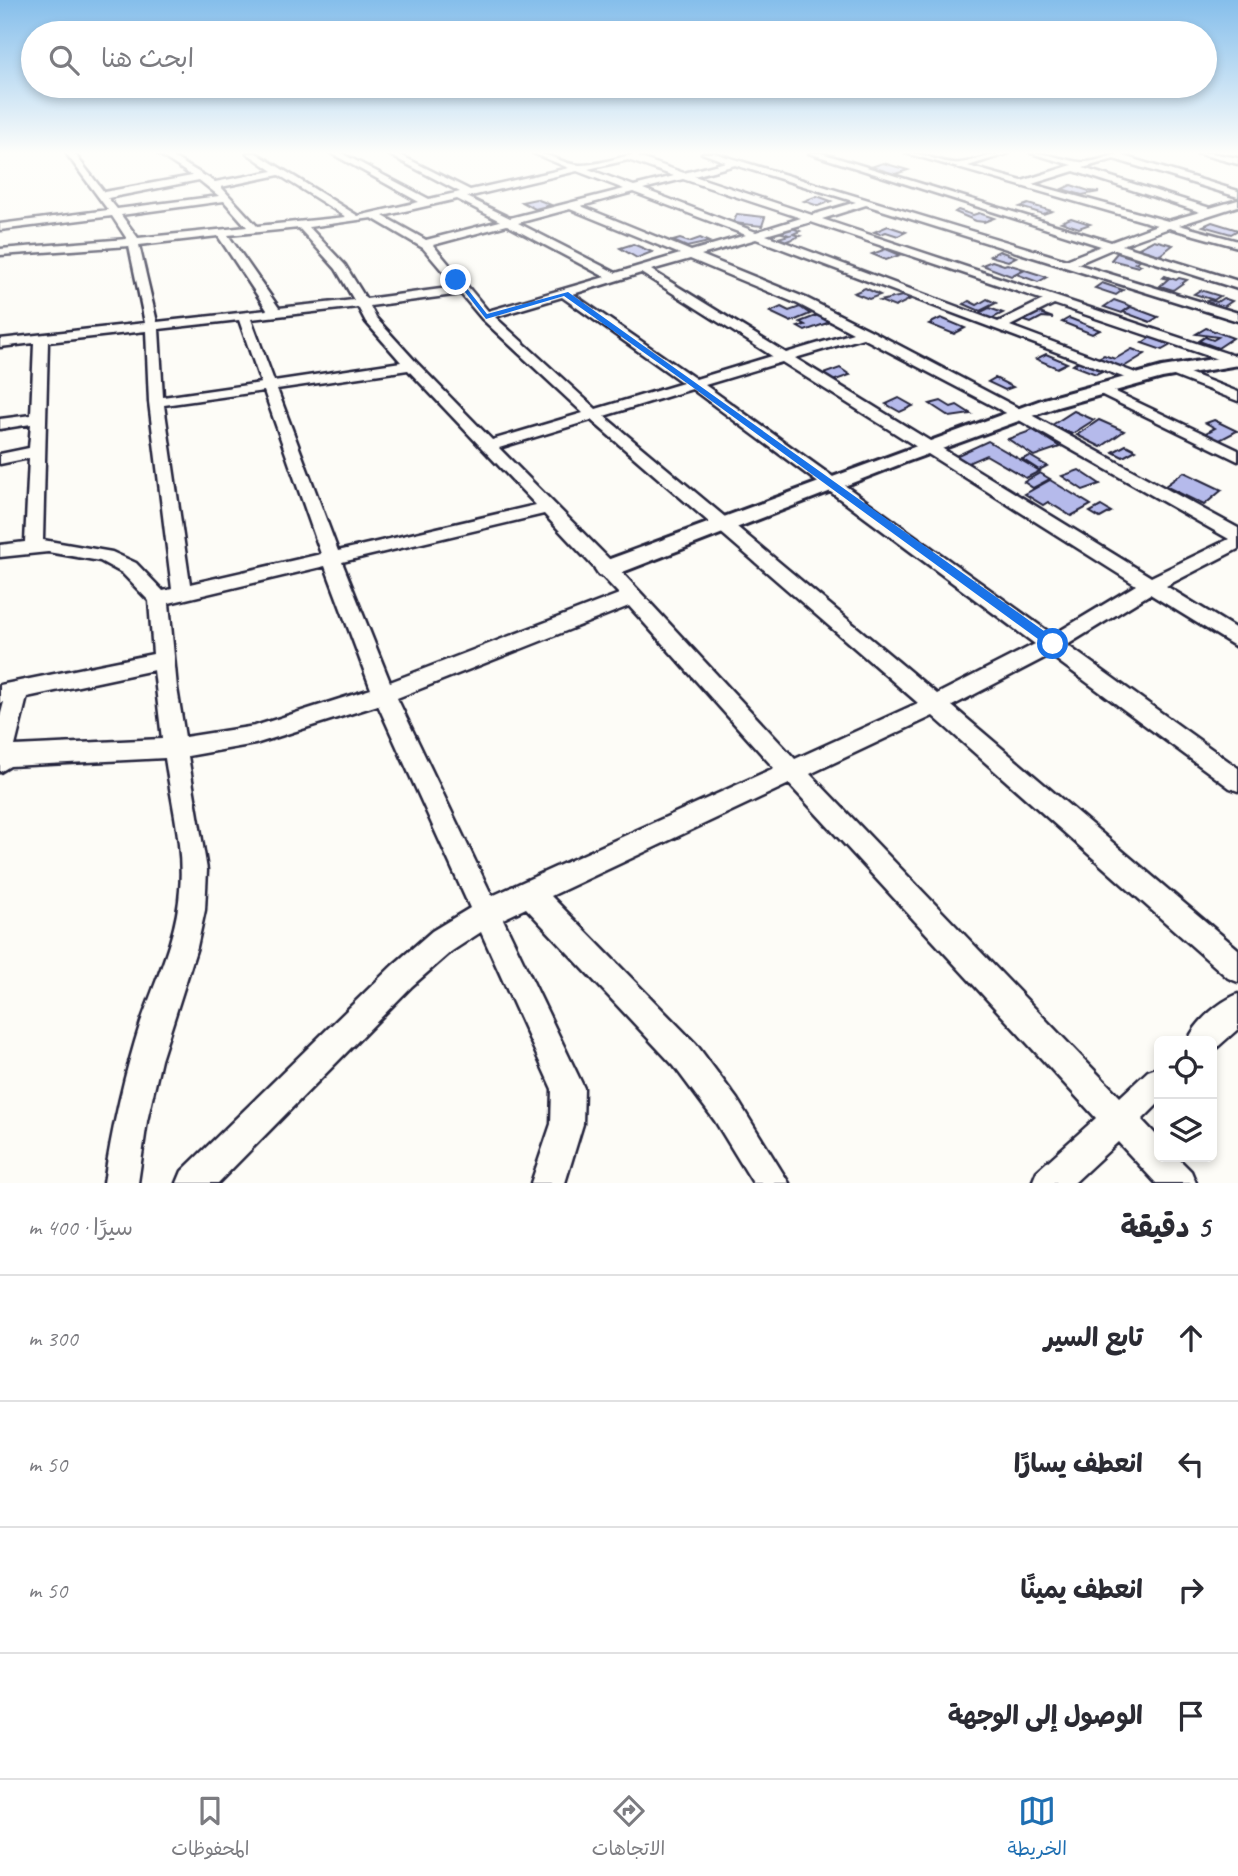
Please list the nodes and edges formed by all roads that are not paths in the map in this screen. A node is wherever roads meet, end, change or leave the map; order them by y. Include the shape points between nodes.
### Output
1 (111, 208) edge
2 (151, 208) edge
3 (237, 208) edge
4 (339, 208) edge
5 (408, 208) edge
6 (486, 208) edge
7 (564, 208) edge
8 (577, 208) edge
9 (681, 208) edge
10 (779, 208) edge
11 (847, 208) edge
12 (887, 208) edge
13 (990, 208) edge
14 (1108, 208) edge
15 (1205, 208) edge
16 (1222, 208) edge
17 (1214, 211) junction
18 (115, 213) junction
19 (376, 216) junction
20 (1238, 216) edge
21 (356, 219) junction
22 (811, 219) junction
23 (509, 223) junction
24 (302, 225) junction
25 (1169, 225) junction
26 (0, 227) edge
27 (254, 229) junction
28 (221, 232) junction
29 (755, 236) junction
30 (133, 242) junction
31 (425, 244) junction
32 (1238, 244) edge
33 (1112, 246) junction
34 (0, 252) edge
35 (691, 255) junction
36 (1066, 264) junction
37 (643, 270) junction
38 (616, 278) junction
39 (1238, 285) edge
40 (463, 290) junction
41 (565, 294) junction
42 (1055, 299) junction
43 (362, 303) junction
44 (276, 313) junction
45 (486, 316) junction
46 (244, 317) junction
47 (1238, 317) edge
48 (1000, 326) junction
49 (152, 328) junction
50 (865, 332) junction
51 (41, 339) junction
52 (0, 343) edge
53 (784, 356) junction
54 (1237, 361) edge
55 (411, 365) junction
56 (1171, 370) junction
57 (1136, 378) junction
58 (694, 384) junction
59 (270, 385) junction
60 (1099, 388) junction
61 (1238, 397) edge
62 (156, 402) junction
63 (1017, 413) junction
64 (594, 415) junction
65 (38, 418) junction
66 (0, 424) edge
67 (488, 446) junction
68 (928, 446) junction
69 (39, 451) junction
70 (1238, 456) edge
71 (0, 459) edge
72 (831, 483) junction
73 (547, 508) junction
74 (724, 526) junction
75 (1238, 536) edge
76 (1238, 542) edge
77 (34, 547) junction
78 (0, 551) edge
79 (331, 557) junction
80 (607, 569) junction
81 (1151, 585) junction
82 (170, 596) junction
83 (632, 597) junction
84 (1238, 640) edge
85 (1053, 644) junction
86 (164, 660) junction
87 (9, 692) edge
88 (384, 694) junction
89 (935, 705) junction
90 (176, 748) junction
91 (1, 759) edge
92 (791, 770) junction
93 (1238, 780) edge
94 (531, 894) junction
95 (488, 912) junction
96 (1238, 968) edge
97 (1238, 1009) edge
98 (1208, 1036) edge
99 (1154, 1087) edge
100 (1118, 1120) junction
101 (121, 1183) edge
102 (194, 1183) edge
103 (548, 1183) edge
104 (772, 1183) edge
105 (1049, 1183) edge
106 (1179, 1183) edge

1 - 18 street
2 - 18 street
3 - 27 street
4 - 21 street
5 - 19 street
6 - 23 street
7 - 23 street
8 - 35 street
9 - 29 street
10 - 22 street
11 - 22 street
12 - 36 street
13 - 33 street
14 - 25 street
15 - 17 street
16 - 17 street
17 - 20 street
17 - 25 street
18 - 26 street
18 - 30 street
19 - 21 street
19 - 31 street
21 - 24 street
22 - 29 street
22 - 42 street
23 - 31 street
23 - 38 street
24 - 27 street
24 - 43 street via 341,267
25 - 32 street
25 - 33 street
27 - 28 street
28 - 30 street
28 - 44 street
29 - 35 street
29 - 48 street
30 - 34 street
30 - 49 street
31 - 40 street
33 - 36 street
33 - 39 street
35 - 37 street
35 - 50 street via 784,292
36 - 47 street
37 - 38 street
37 - 53 street
38 - 41 street
40 - 43 street
40 - 45 street
41 - 45 street
41 - 58 street
42 - 48 street
42 - 54 street
43 - 44 street
43 - 55 street via 370,319
44 - 46 street
45 - 64 street
46 - 49 street
46 - 59 street
48 - 57 street
49 - 51 street
49 - 62 street
50 - 53 street
50 - 63 street
51 - 52 street
51 - 65 street
53 - 58 street
53 - 68 street
54 - 56 street
55 - 59 street
55 - 67 street
56 - 57 street
56 - 61 street
57 - 60 street
58 - 64 street
58 - 72 street
59 - 62 street
59 - 79 street
60 - 63 street
60 - 70 street
62 - 82 street
63 - 68 street
63 - 75 street
64 - 67 street
64 - 74 street
65 - 66 street
65 - 69 street
67 - 73 street
68 - 72 street
68 - 81 street
69 - 71 street
69 - 77 street
72 - 74 street
72 - 85 street
73 - 79 street
73 - 80 street
74 - 80 street
74 - 89 street
76 - 81 street
77 - 78 street
77 - 82 street via 67,548 118,562
79 - 82 street
79 - 88 street
80 - 83 street
81 - 84 street
81 - 85 street
82 - 86 street
83 - 88 street
83 - 92 street
85 - 89 street
85 - 93 street
86 - 87 street
86 - 90 street
87 - 91 street
88 - 90 street via 255,735
88 - 95 street
89 - 92 street
89 - 96 street
90 - 91 street
90 - 101 street via 195,896 191,925 137,1090
92 - 94 street
92 - 100 street
94 - 95 street
94 - 104 street via 685,1055
95 - 102 street via 442,941 402,976
95 - 103 street via 568,1088 569,1117
97 - 98 street
99 - 100 street
100 - 105 street
100 - 106 street

